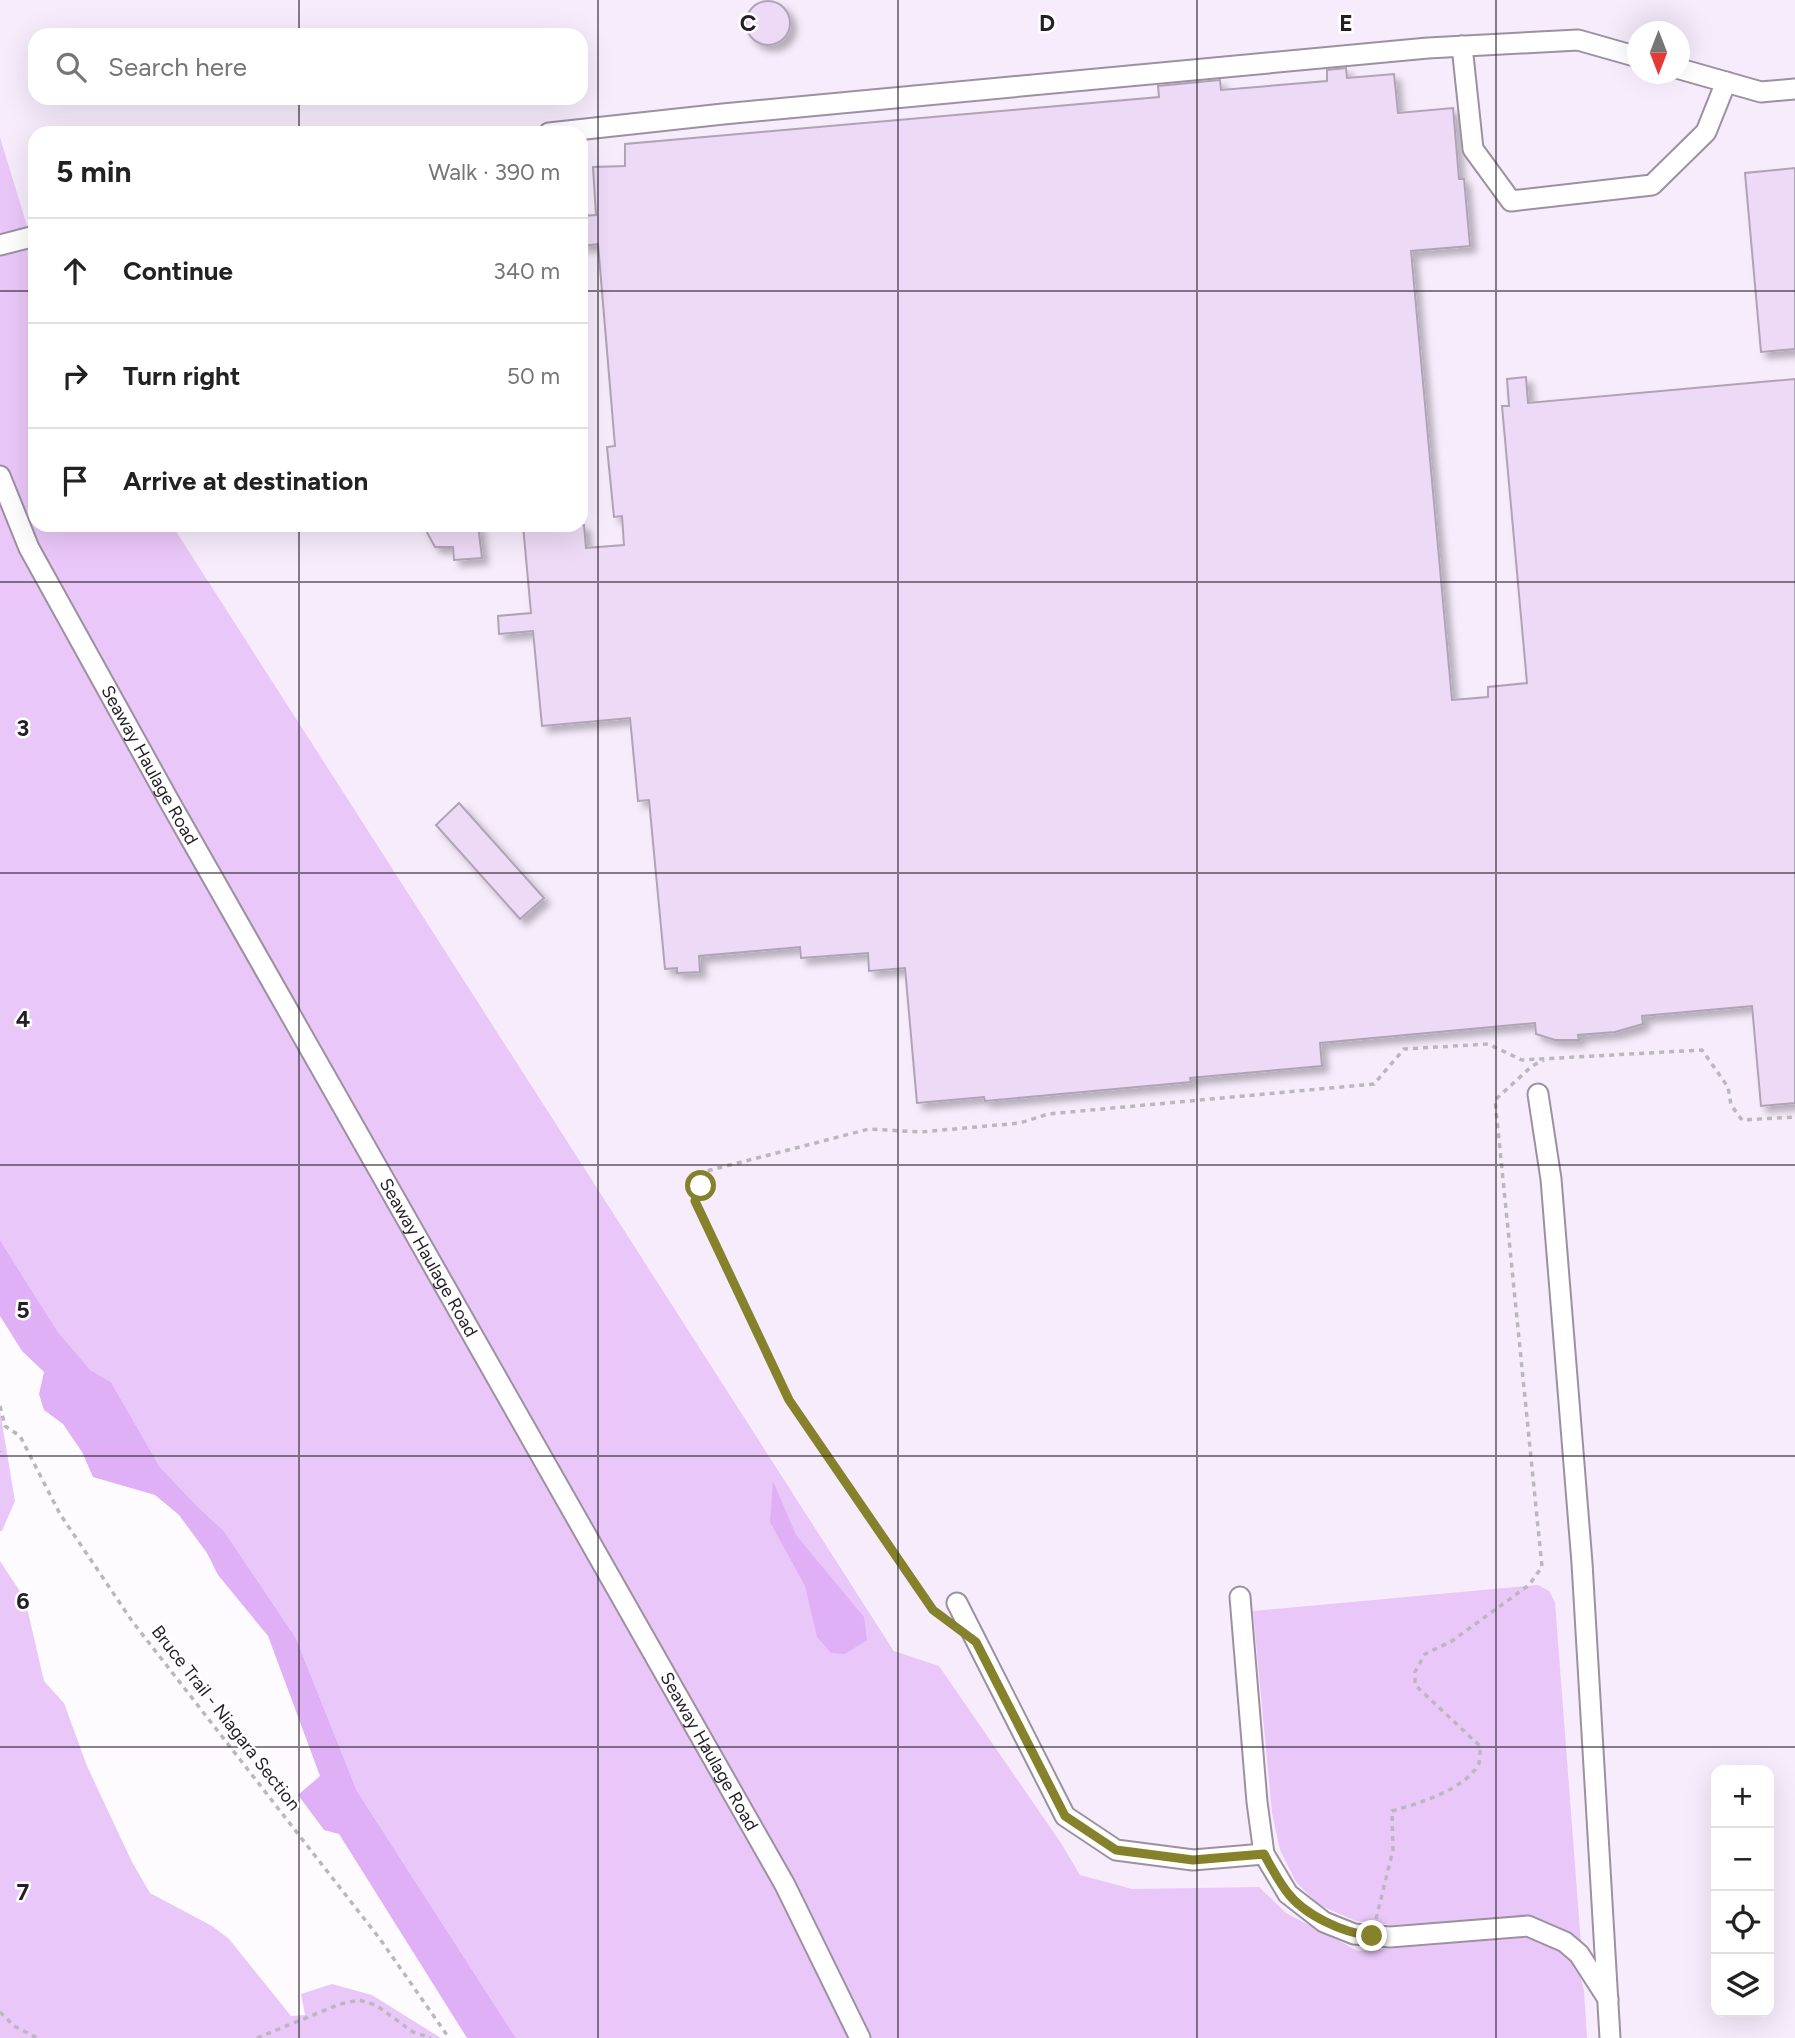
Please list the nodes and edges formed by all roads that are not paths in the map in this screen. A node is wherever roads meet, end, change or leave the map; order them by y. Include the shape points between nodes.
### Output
1 (1462, 46) junction
2 (1627, 54) edge
3 (1690, 72) edge
4 (1726, 82) junction
5 (1795, 89) edge
6 (588, 129) edge
7 (28, 238) edge
8 (0, 245) edge
9 (0, 475) edge
10 (1538, 1094) dead end
11 (1240, 1597) dead end
12 (951, 1611) road end
13 (1264, 1854) junction
14 (1608, 2000) junction
15 (860, 2038) edge
16 (1610, 2038) edge

1 - 2 street via 1578,40
1 - 4 street via 1473,149 1511,201 1652,185 1706,132
1 - 6 street
3 - 4 street
4 - 5 street via 1761,92
7 - 8 street
9 - 15 street, Seaway Haulage Road via 36,560 785,1885
10 - 14 street via 1551,1179 1582,1563
11 - 13 street
12 - 13 street via 1065,1816 1116,1850 1193,1860
13 - 14 street via 1288,1894 1324,1922 1354,1934 1390,1937 1528,1926 1565,1942 1579,1954
14 - 16 street

